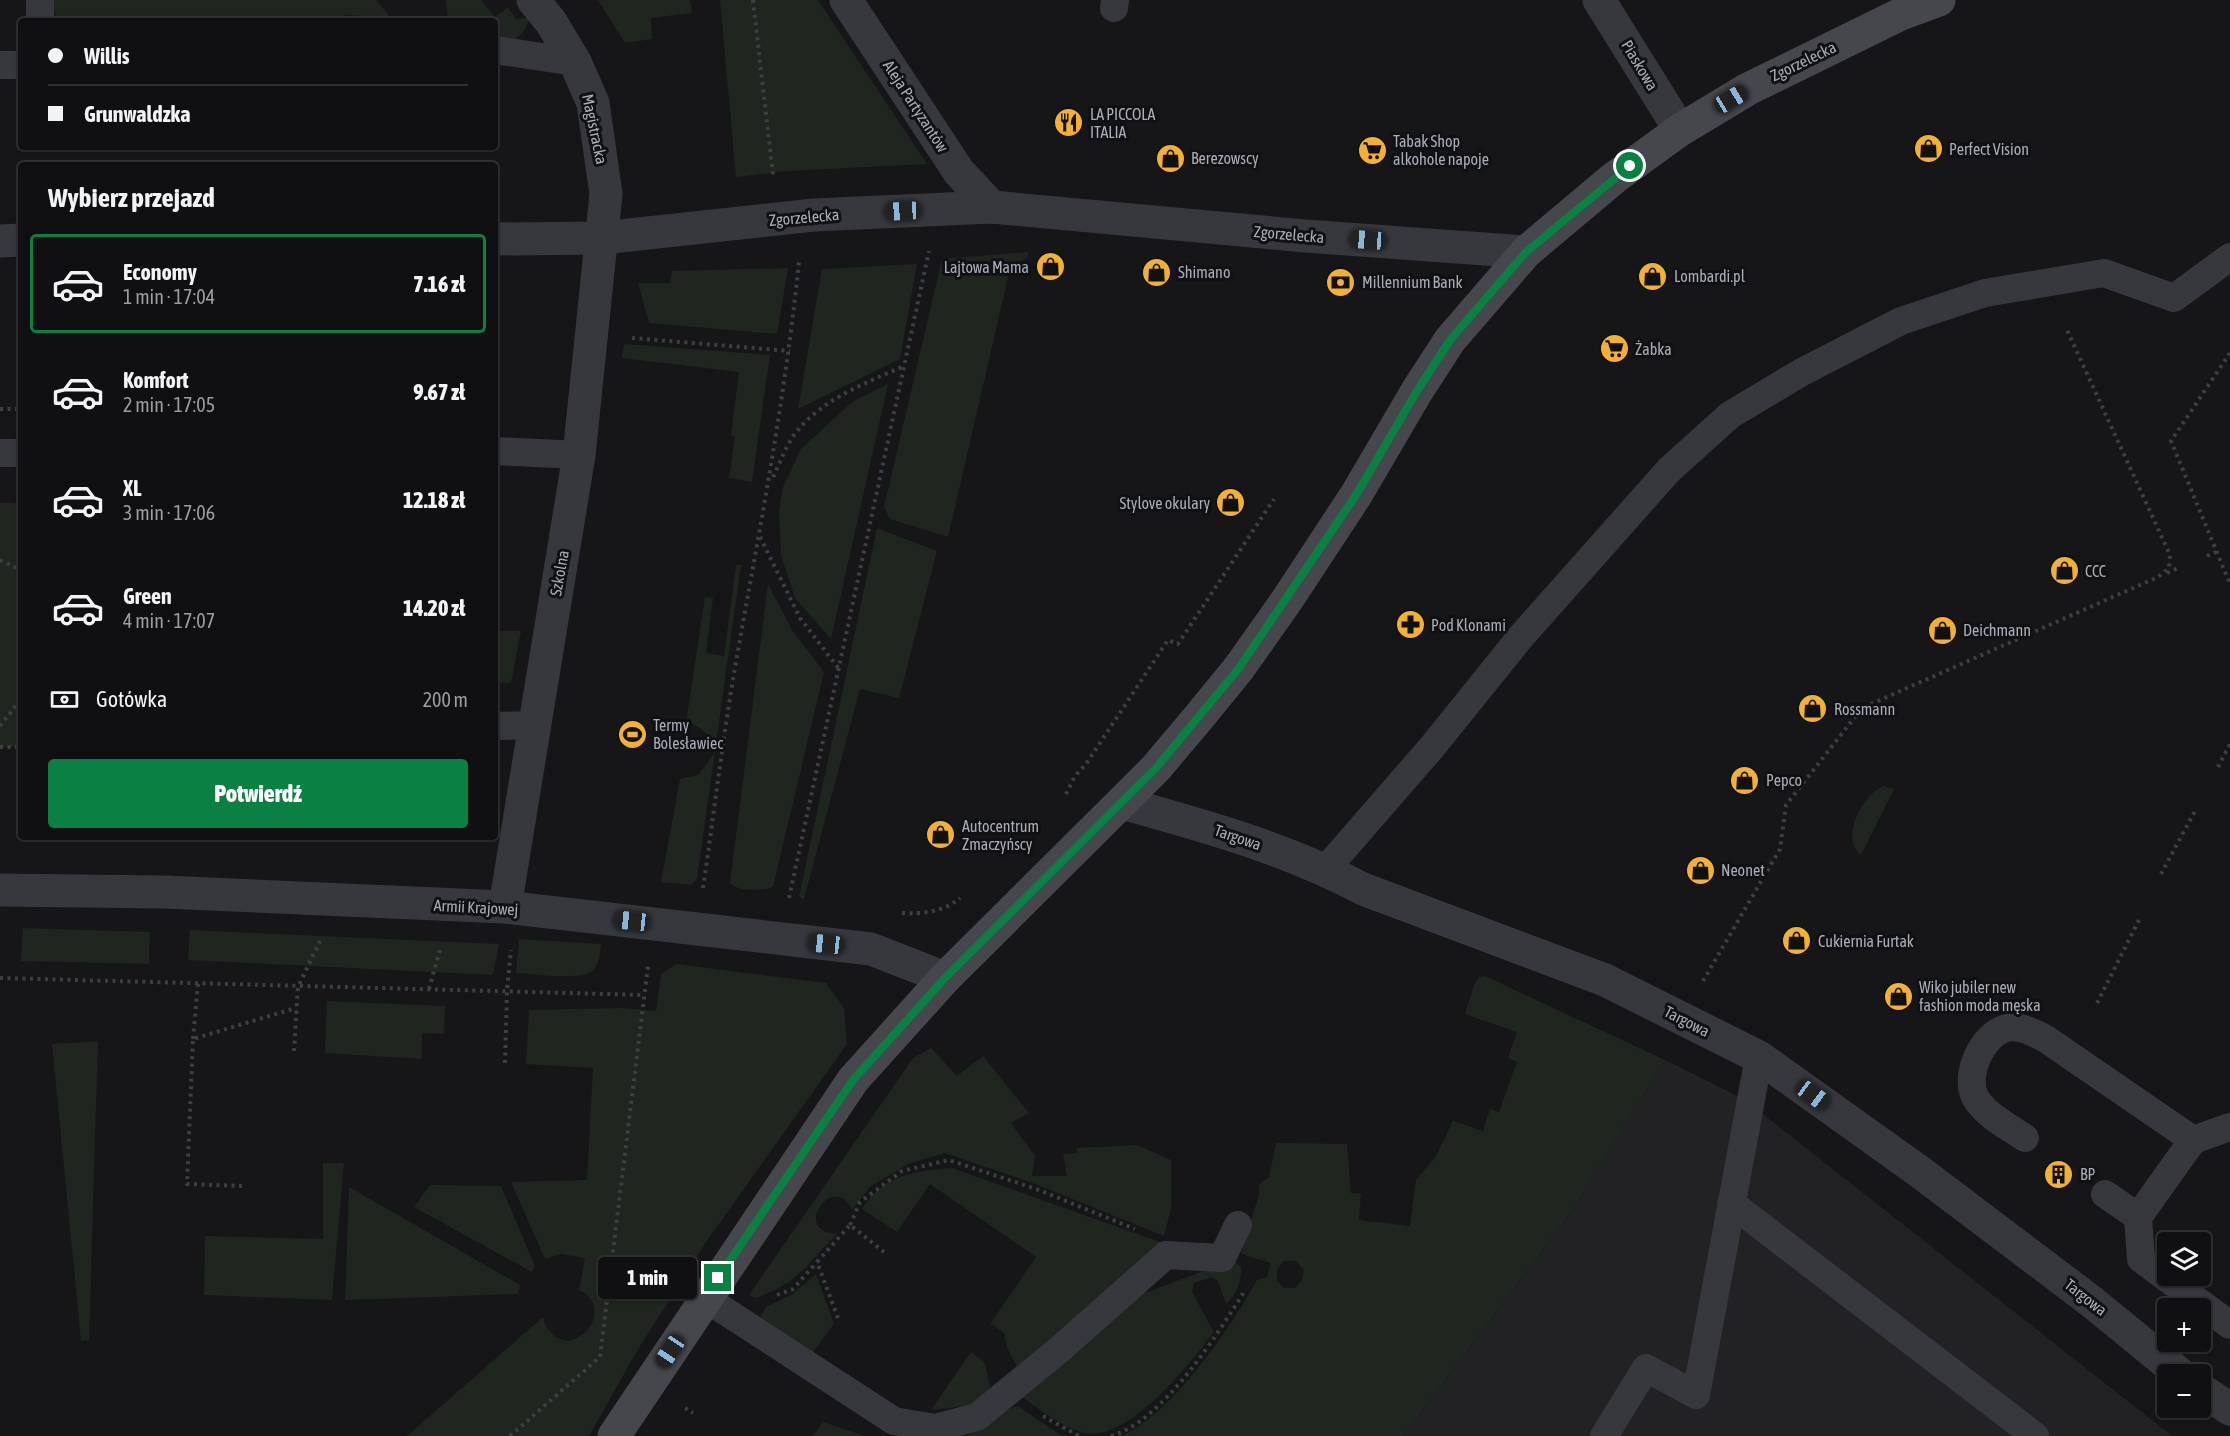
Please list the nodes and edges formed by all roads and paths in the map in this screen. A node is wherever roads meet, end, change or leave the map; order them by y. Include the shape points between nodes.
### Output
1 (40, 0) edge
2 (532, 0) edge
3 (753, 0) edge
4 (846, 0) edge
5 (1599, 0) edge
6 (1939, 0) edge
7 (40, 18) edge
8 (498, 50) edge
9 (575, 62) junction
10 (0, 65) edge
11 (18, 65) edge
12 (1680, 130) junction
13 (774, 182) dead end
14 (992, 207) junction
15 (602, 238) junction
16 (498, 239) edge
17 (0, 240) edge
18 (18, 240) edge
19 (930, 247) dead end
20 (1526, 252) junction
21 (800, 254) dead end
22 (2230, 257) edge
23 (2067, 330) dead end
24 (626, 338) dead end
25 (790, 351) junction
26 (2230, 354) edge
27 (904, 366) junction
28 (0, 409) edge
29 (18, 409) edge
30 (498, 451) edge
31 (0, 453) edge
32 (18, 453) edge
33 (579, 455) junction
34 (770, 482) junction
35 (1275, 499) dead end
36 (760, 536) junction
37 (2216, 552) junction
38 (2208, 556) dead end
39 (0, 560) edge
40 (2178, 568) dead end
41 (18, 569) edge
42 (2158, 577) junction
43 (2230, 584) edge
44 (839, 669) junction
45 (18, 703) edge
46 (535, 725) junction
47 (0, 726) edge
48 (498, 726) edge
49 (2230, 744) edge
50 (0, 747) edge
51 (18, 747) edge
52 (2218, 767) dead end
53 (1065, 797) dead end
54 (1122, 803) junction
55 (2195, 812) dead end
56 (1326, 869) junction
57 (2161, 874) dead end
58 (0, 890) edge
59 (703, 892) dead end
60 (962, 897) dead end
61 (788, 905) dead end
62 (505, 907) junction
63 (894, 912) dead end
64 (2140, 916) dead end
65 (322, 936) dead end
66 (442, 942) dead end
67 (512, 944) dead end
68 (648, 964) dead end
69 (0, 978) edge
70 (945, 978) junction
71 (198, 983) junction
72 (1702, 983) dead end
73 (298, 987) junction
74 (429, 989) junction
75 (507, 991) junction
76 (644, 995) junction
77 (2097, 1003) dead end
78 (296, 1008) junction
79 (193, 1038) junction
80 (294, 1051) dead end
81 (1759, 1057) junction
82 (505, 1063) dead end
83 (2230, 1127) edge
84 (2025, 1138) dead end
85 (2193, 1140) junction
86 (242, 1186) dead end
87 (2105, 1194) dead end
88 (1731, 1203) junction
89 (2138, 1217) junction
90 (1238, 1225) dead end
91 (850, 1226) junction
92 (884, 1251) dead end
93 (1166, 1255) junction
94 (1222, 1257) junction
95 (818, 1262) junction
96 (705, 1298) junction
97 (838, 1318) dead end
98 (747, 1325) junction
99 (2230, 1325) edge
100 (2167, 1364) edge
101 (2211, 1396) edge
102 (2230, 1409) edge
103 (510, 1436) edge
104 (614, 1436) edge
105 (1111, 1436) edge
106 (1604, 1436) edge
107 (2036, 1436) edge

1 - 7 lane
2 - 9 street, Magistracka via 551,22
3 - 13 path
4 - 14 street, Aleja Partyzantów via 959,172
5 - 12 street, Piaskowa
6 - 12 street, Zgorzelecka via 1819,53
8 - 9 lane
9 - 15 street, Magistracka via 593,103 603,158 606,194
10 - 11 lane
12 - 20 street, Zgorzelecka via 1614,178
14 - 15 street, Zgorzelecka via 814,215
14 - 20 street, Zgorzelecka
15 - 16 street, Zgorzelecka
15 - 33 street, Szkolna
17 - 18 street
19 - 27 path
20 - 54 street via 1450,340 1356,495 1239,668
21 - 25 path
22 - 56 lane via 2174,298 2104,273 1985,293 1901,321 1802,372 1731,415 1669,470 1519,639
23 - 42 path via 2170,555 2169,568
24 - 25 path
25 - 34 path
26 - 37 path via 2171,441
27 - 34 path via 831,400 808,419 786,448
27 - 44 path
28 - 29 path
30 - 33 lane
31 - 32 lane
33 - 46 street, Szkolna
34 - 36 path
35 - 53 path via 1178,644 1168,640 1075,776
36 - 44 path via 800,618
36 - 59 path via 738,647
37 - 38 path
37 - 43 path
39 - 41 path
40 - 42 path
42 - 72 path via 1862,708 1786,805 1780,849
44 - 61 path
45 - 47 path
46 - 48 lane
46 - 62 street, Szkolna
49 - 52 path
50 - 51 path
54 - 56 street, Targowa via 1228,832
54 - 70 street
55 - 57 path
56 - 81 street, Targowa via 1363,889 1605,980
58 - 62 street, Armii Krajowej via 165,892
60 - 63 path via 926,914
62 - 70 street, Armii Krajowej via 871,948
64 - 77 path
65 - 73 path
66 - 74 path
67 - 75 path
68 - 76 path
69 - 71 path
70 - 96 street via 853,1080
71 - 73 path
71 - 79 path
73 - 74 path
73 - 78 path
74 - 75 path
75 - 76 path
75 - 82 path
76 - 103 path via 600,1357
78 - 79 path
78 - 80 path
79 - 86 path via 187,1184
81 - 88 lane
81 - 100 street, Targowa via 2044,1266
83 - 85 lane
84 - 85 lane via 1993,1116 1975,1097 1970,1078 1988,1041 2006,1028 2028,1030 2046,1039
85 - 89 lane
87 - 89 lane
88 - 106 lane via 1696,1395 1646,1368
88 - 107 lane
89 - 99 lane via 2141,1259
90 - 94 lane
91 - 92 path
91 - 93 path via 860,1202 902,1170 949,1160 1167,1242
91 - 95 path
93 - 94 lane
93 - 98 lane via 977,1417 934,1428 894,1421
94 - 105 path via 1253,1267 1253,1278 1210,1345 1167,1396 1134,1424
95 - 97 path
95 - 98 path via 793,1289 764,1300
96 - 98 lane
96 - 104 street
101 - 102 street

